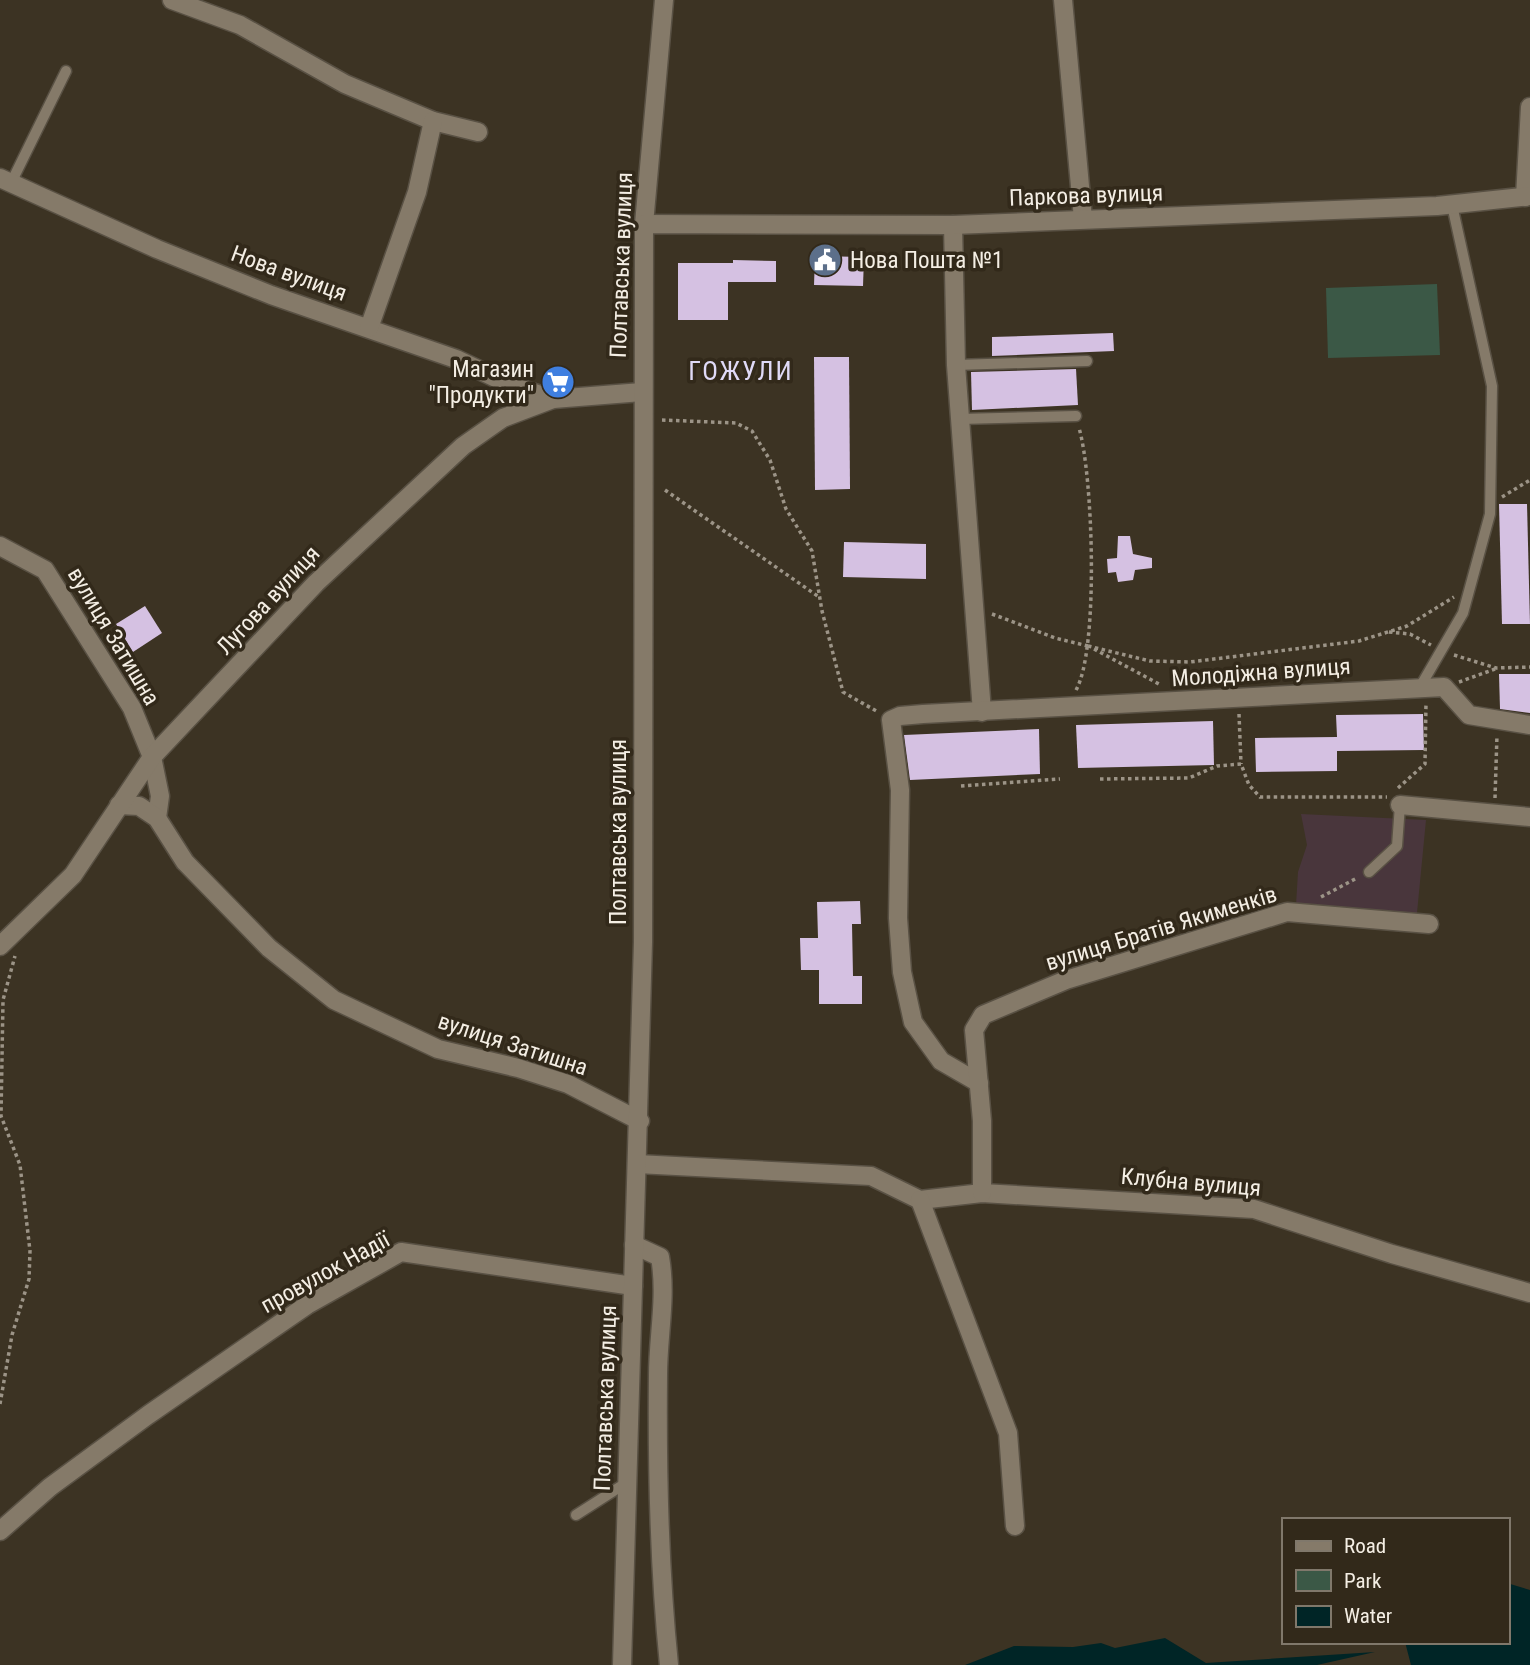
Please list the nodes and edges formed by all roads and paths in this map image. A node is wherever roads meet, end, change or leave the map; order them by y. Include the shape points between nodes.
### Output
1 (172, 0) edge
2 (664, 0) edge
3 (1063, 0) edge
4 (65, 71) dead end
5 (1530, 107) edge
6 (433, 121) junction
7 (478, 132) dead end
8 (6, 181) edge
9 (1528, 197) edge
10 (1452, 205) junction
11 (1083, 219) junction
12 (644, 224) junction
13 (953, 225) junction
14 (369, 328) junction
15 (1087, 360) dead end
16 (956, 365) junction
17 (642, 392) junction
18 (553, 398) junction
19 (1076, 416) joint
20 (960, 419) junction
21 (662, 420) dead end
22 (1530, 480) edge
23 (665, 491) dead end
24 (1490, 505) junction
25 (0, 546) edge
26 (1470, 586) junction
27 (820, 598) junction
28 (974, 607) junction
29 (1387, 632) junction
30 (1088, 646) junction
31 (1441, 651) junction
32 (1530, 667) edge
33 (1496, 668) junction
34 (1430, 687) junction
35 (1238, 699) junction
36 (1192, 702) junction
37 (1066, 709) junction
38 (982, 712) junction
39 (891, 720) junction
40 (1497, 721) junction
41 (1530, 725) edge
42 (152, 757) junction
43 (1241, 764) junction
44 (1060, 779) dead end
45 (1100, 779) dead end
46 (961, 786) dead end
47 (119, 805) junction
48 (1400, 805) joint
49 (1494, 814) junction
50 (1530, 817) edge
51 (157, 818) junction
52 (1369, 872) joint
53 (1316, 900) dead end
54 (1429, 924) dead end
55 (22, 927) junction
56 (0, 946) edge
57 (979, 1083) junction
58 (640, 1121) junction
59 (636, 1164) junction
60 (982, 1193) junction
61 (920, 1200) junction
62 (634, 1245) junction
63 (633, 1286) junction
64 (1530, 1293) edge
65 (0, 1404) edge
66 (626, 1483) junction
67 (576, 1515) dead end
68 (1015, 1526) dead end
69 (0, 1531) edge
70 (622, 1665) edge
71 (668, 1665) edge

1 - 6 street via 240,25 345,84
2 - 12 street, Полтавська вулиця
3 - 11 street
4 - 8 lane, Нова вулиця
5 - 9 street
6 - 7 street
6 - 14 street via 417,192
8 - 14 street, Нова вулиця via 157,249
9 - 10 street, Паркова вулиця
10 - 11 street, Паркова вулиця
10 - 24 lane via 1492,386
11 - 13 street, Паркова вулиця
12 - 13 street, Паркова вулиця
12 - 17 street, Полтавська вулиця
13 - 16 street
14 - 18 street, Нова вулиця
15 - 16 lane
16 - 20 street
17 - 18 street, Лугова вулиця
17 - 58 street, Полтавська вулиця
18 - 42 street, Лугова вулиця via 503,418 463,446 380,520
19 - 20 lane
19 - 30 path via 1087,488
20 - 28 street
21 - 27 path via 736,423 752,431 769,460 786,509 812,551
22 - 24 path
23 - 27 path
24 - 26 lane
25 - 42 street, вулиця Затишна via 45,570 132,708
26 - 29 path via 1407,625
26 - 31 lane via 1463,613
27 - 39 path via 843,692
28 - 30 path
28 - 38 street
29 - 30 path via 1359,640 1190,662 1150,662
29 - 31 path via 1410,635
30 - 36 path
30 - 37 path via 1084,677
31 - 33 path
31 - 34 lane
32 - 33 path
33 - 34 path
34 - 35 street, Молодіжна вулиця
34 - 40 street via 1469,715
34 - 43 path via 1425,764 1389,797 1260,797 1249,785
35 - 36 street, Молодіжна вулиця
35 - 43 path
36 - 37 street, Молодіжна вулиця
37 - 38 street, Молодіжна вулиця
38 - 39 street, Молодіжна вулиця
39 - 57 street via 900,790 898,918 902,972 913,1022 941,1061
40 - 41 street
40 - 49 path
42 - 47 street, Лугова вулиця
42 - 51 street, вулиця Затишна via 160,796
43 - 45 path via 1217,765 1189,778
44 - 46 path
47 - 51 street via 139,806
47 - 55 street, Лугова вулиця via 73,875
48 - 49 street
48 - 52 lane via 1397,846
49 - 50 street
51 - 58 street, вулиця Затишна via 185,862 269,948 334,1000 438,1049 568,1084
52 - 53 path
54 - 57 street, вулиця Братів Якименків via 1287,912 1066,981 983,1015 974,1030
55 - 56 street, Лугова вулиця
55 - 65 path via 3,1000 1,1116 20,1165 29,1279 12,1335
57 - 60 street, вулиця Братів Якименків
58 - 59 street, Полтавська вулиця
59 - 61 street via 871,1177
59 - 62 street, Полтавська вулиця
60 - 61 street, Клубна вулиця
60 - 64 street, Клубна вулиця via 1254,1209
61 - 68 street via 1008,1433
62 - 63 street, Полтавська вулиця
62 - 71 street via 660,1257 665,1286 658,1371 658,1534
63 - 66 street, Полтавська вулиця
63 - 69 street, провулок Надії via 401,1252 307,1305 148,1415 50,1487
66 - 67 lane
66 - 70 street, Полтавська вулиця

